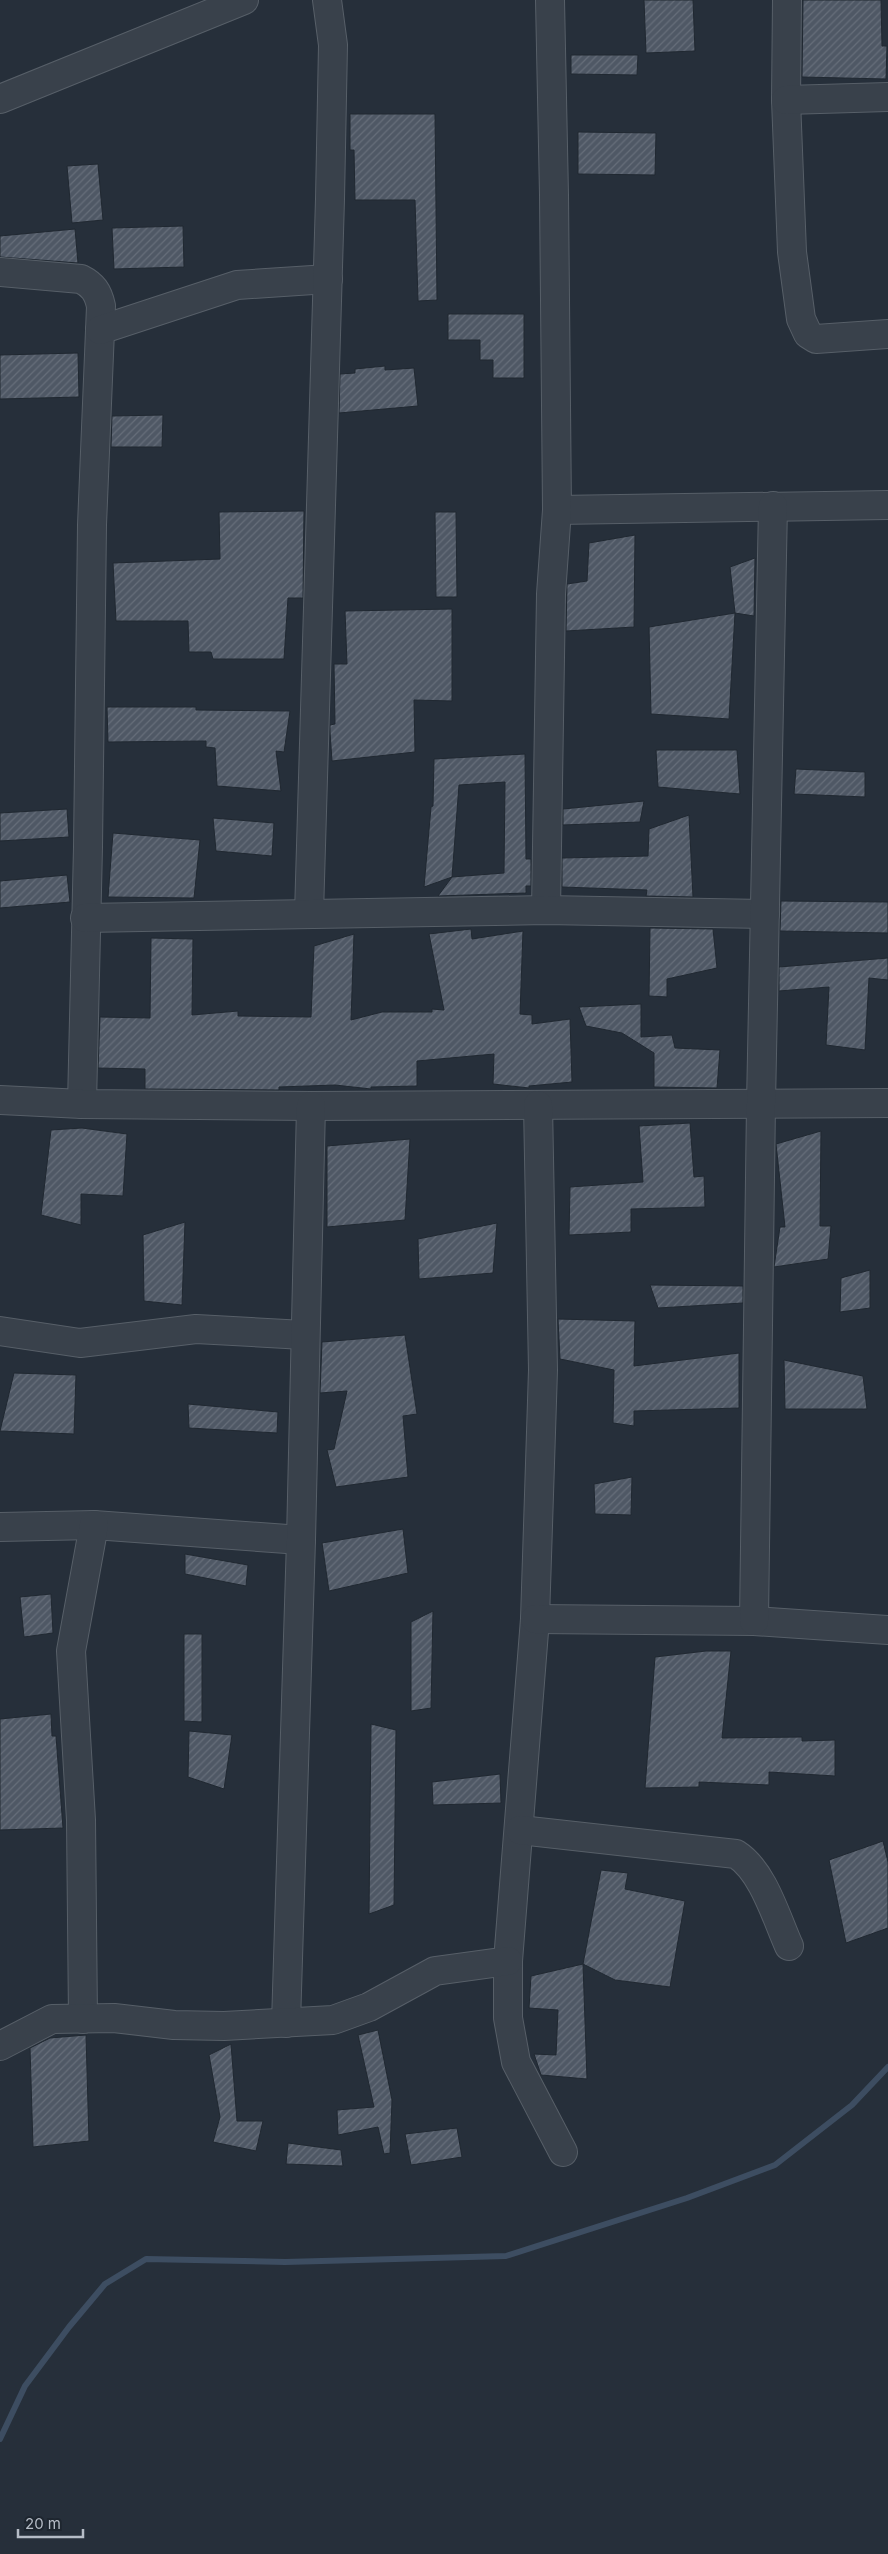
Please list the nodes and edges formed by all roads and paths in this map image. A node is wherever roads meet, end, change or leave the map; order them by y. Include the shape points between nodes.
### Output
1 (244, 0) edge
2 (328, 0) edge
3 (550, 0) edge
4 (787, 0) edge
5 (888, 97) edge
6 (0, 99) edge
7 (786, 100) junction
8 (0, 272) edge
9 (328, 279) junction
10 (100, 330) junction
11 (888, 334) edge
12 (888, 505) edge
13 (773, 506) junction
14 (557, 510) junction
15 (546, 910) junction
16 (309, 914) junction
17 (765, 914) junction
18 (85, 918) junction
19 (0, 1100) edge
20 (888, 1103) edge
21 (82, 1104) junction
22 (761, 1104) junction
23 (538, 1105) junction
24 (311, 1106) junction
25 (0, 1331) edge
26 (304, 1335) junction
27 (94, 1525) junction
28 (0, 1527) edge
29 (301, 1540) junction
30 (534, 1619) junction
31 (754, 1622) junction
32 (888, 1630) edge
33 (520, 1830) junction
34 (789, 1946) dead end
35 (508, 1961) junction
36 (83, 2018) junction
37 (286, 2023) junction
38 (0, 2046) edge
39 (563, 2152) dead end

1 - 6 street
2 - 9 street via 333,45
3 - 14 street
4 - 7 street
5 - 7 street
7 - 11 street via 792,252 801,319 808,334 816,339
8 - 10 street via 81,279 91,284 98,294
9 - 10 street via 237,284
9 - 16 street
10 - 18 street via 92,525
12 - 13 street
13 - 14 street
13 - 17 street
14 - 15 street via 551,594
15 - 16 street
15 - 17 street
16 - 18 street
17 - 22 street
18 - 21 street
19 - 21 street
20 - 22 street
21 - 24 street
22 - 23 street
22 - 31 street
23 - 24 street
23 - 30 street via 543,1370
24 - 26 street
25 - 26 street via 80,1343 196,1329
26 - 29 street
27 - 28 street
27 - 29 street
27 - 36 street via 71,1651 81,1820
29 - 37 street
30 - 31 street
30 - 33 street
31 - 32 street
33 - 34 street via 736,1854 747,1861 756,1873
33 - 35 street
35 - 37 street via 435,1971 369,2007 333,2020
35 - 39 street via 508,2018 516,2062
36 - 37 street via 174,2025
36 - 38 street via 52,2019

